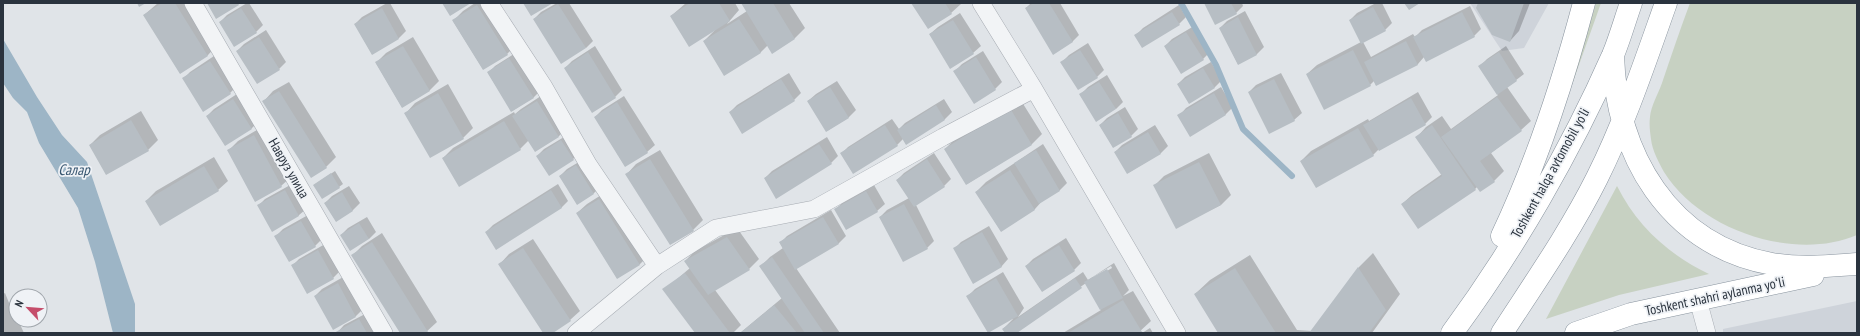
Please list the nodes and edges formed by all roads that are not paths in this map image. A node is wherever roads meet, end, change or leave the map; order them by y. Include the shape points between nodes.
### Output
1 (194, 3) edge
2 (489, 3) edge
3 (981, 3) edge
4 (1584, 3) edge
5 (1631, 3) edge
6 (1666, 3) edge
7 (1614, 54) junction
8 (1034, 89) junction
9 (1622, 123) junction
10 (1857, 265) edge
11 (656, 266) junction
12 (1698, 300) junction
13 (1465, 315) junction
14 (384, 333) edge
15 (576, 333) edge
16 (1177, 333) edge
17 (1452, 333) edge
18 (1502, 333) edge
19 (1576, 333) edge
20 (1707, 333) edge

1 - 14 street, Навруз улица
2 - 11 street via 544,87 588,164
3 - 8 street
4 - 13 highway via 1522,193
5 - 7 highway, Toshkent halqa avtomobil yo'li
6 - 9 highway
7 - 9 highway, Toshkent shahri aylanma yoʻli via 1616,89
7 - 13 highway, Toshkent halqa avtomobil yo'li via 1528,217
8 - 11 street via 814,209 716,228
8 - 16 street
9 - 10 highway, Toshkent shahri aylanma yoʻli via 1634,155 1651,187 1673,212 1707,239 1745,257 1774,264 1804,267
9 - 18 highway via 1574,220
10 - 12 highway, Toshkent shahri aylanma yoʻli
11 - 15 street
12 - 19 highway, Toshkent shahri aylanma yoʻli via 1631,314
12 - 20 street
13 - 17 highway, Toshkent halqa avtomobil yo'li

